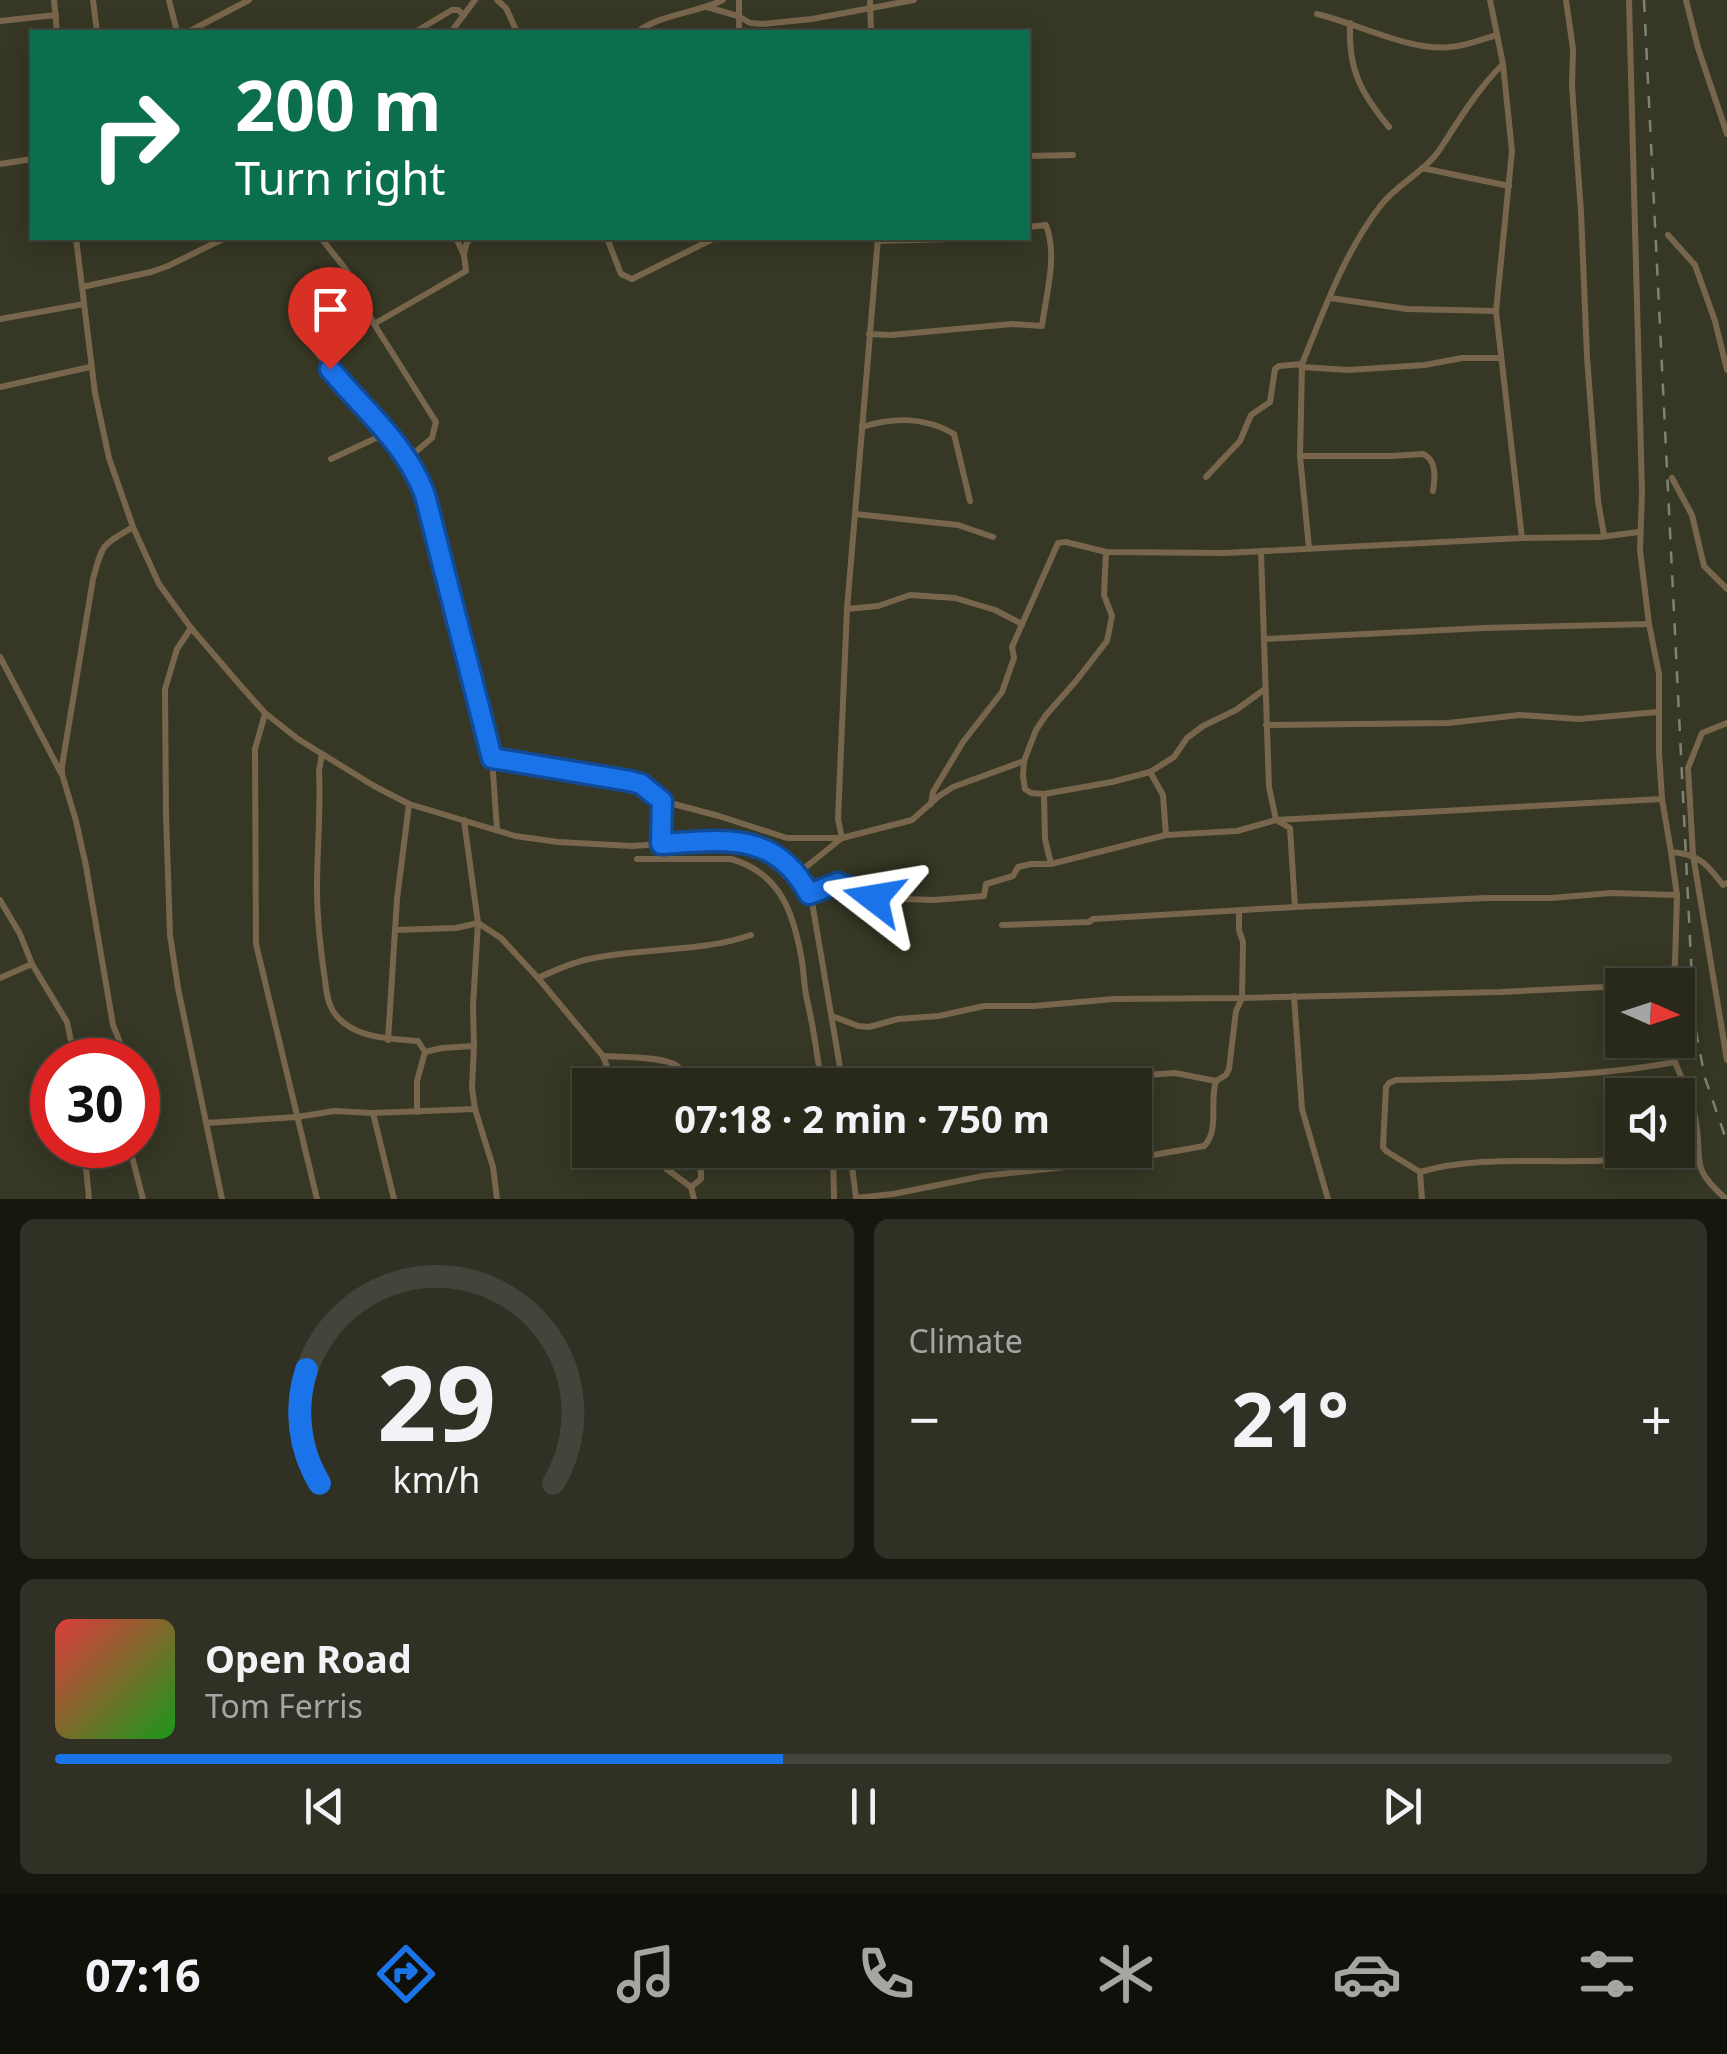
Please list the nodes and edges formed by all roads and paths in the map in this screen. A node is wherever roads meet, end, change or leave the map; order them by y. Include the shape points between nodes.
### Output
1 (54, 0) edge
2 (94, 0) edge
3 (169, 0) edge
4 (249, 0) edge
5 (475, 0) edge
6 (723, 0) edge
7 (739, 0) edge
8 (914, 0) edge
9 (1490, 0) edge
10 (1566, 0) edge
11 (1629, 0) edge
12 (1686, 0) edge
13 (499, 1) edge
14 (870, 4) edge
15 (708, 7) junction
16 (1317, 14) dead end
17 (56, 16) junction
18 (464, 16) junction
19 (738, 16) junction
20 (0, 21) edge
21 (1350, 23) junction
22 (57, 30) edge
23 (97, 30) edge
24 (176, 30) edge
25 (192, 30) edge
26 (419, 30) edge
27 (453, 30) edge
28 (516, 30) edge
29 (640, 30) edge
30 (739, 30) edge
31 (870, 30) edge
32 (1497, 35) junction
33 (1503, 64) junction
34 (1389, 127) dead end
35 (1727, 134) edge
36 (1073, 155) dead end
37 (1030, 156) edge
38 (30, 159) edge
39 (0, 164) edge
40 (1422, 168) junction
41 (1509, 186) junction
42 (1030, 227) edge
43 (1668, 235) dead end
44 (76, 240) edge
45 (221, 240) edge
46 (323, 240) edge
47 (457, 240) edge
48 (470, 240) edge
49 (608, 240) edge
50 (711, 240) edge
51 (878, 240) edge
52 (464, 255) junction
53 (82, 287) junction
54 (1330, 298) junction
55 (84, 304) junction
56 (1496, 311) junction
57 (0, 319) edge
58 (374, 324) junction
59 (870, 334) junction
60 (307, 339) dead end
61 (1500, 358) junction
62 (1302, 365) junction
63 (90, 368) junction
64 (1727, 370) edge
65 (0, 387) edge
66 (862, 427) junction
67 (389, 432) junction
68 (1300, 456) junction
69 (331, 460) dead end
70 (407, 460) junction
71 (1206, 476) dead end
72 (1672, 478) dead end
73 (1433, 492) dead end
74 (970, 501) dead end
75 (855, 514) junction
76 (133, 527) junction
77 (1639, 532) junction
78 (1604, 535) junction
79 (992, 537) dead end
80 (1522, 538) junction
81 (1310, 548) junction
82 (1106, 552) junction
83 (1261, 552) junction
84 (1727, 588) edge
85 (847, 609) junction
86 (1022, 624) junction
87 (1648, 624) junction
88 (191, 628) junction
89 (1264, 639) junction
90 (0, 657) edge
91 (1265, 690) junction
92 (1658, 712) junction
93 (265, 713) junction
94 (1727, 724) edge
95 (1266, 725) junction
96 (322, 754) junction
97 (492, 758) junction
98 (1024, 761) junction
99 (1150, 772) junction
100 (62, 774) junction
101 (1044, 794) junction
102 (1662, 799) junction
103 (662, 801) junction
104 (410, 804) junction
105 (932, 804) junction
106 (464, 819) junction
107 (1276, 820) junction
108 (497, 830) junction
109 (1166, 835) junction
110 (842, 838) junction
111 (661, 844) junction
112 (1671, 852) junction
113 (1693, 855) junction
114 (637, 859) dead end
115 (1051, 864) junction
116 (796, 874) junction
117 (1727, 883) edge
118 (809, 894) junction
119 (1676, 895) junction
120 (0, 900) edge
121 (1295, 907) junction
122 (1239, 912) junction
123 (478, 923) junction
124 (1002, 925) dead end
125 (395, 930) junction
126 (751, 935) dead end
127 (32, 964) junction
128 (1673, 968) edge
129 (0, 978) edge
130 (538, 978) junction
131 (1605, 986) edge
132 (1294, 996) junction
133 (1242, 998) junction
134 (831, 1015) junction
135 (70, 1038) edge
136 (118, 1038) edge
137 (388, 1040) junction
138 (474, 1046) junction
139 (425, 1052) junction
140 (603, 1056) junction
141 (1675, 1058) edge
142 (1727, 1060) edge
143 (1676, 1062) junction
144 (608, 1068) edge
145 (678, 1068) edge
146 (820, 1068) edge
147 (840, 1068) edge
148 (1152, 1075) edge
149 (1216, 1081) junction
150 (475, 1110) junction
151 (417, 1112) junction
152 (374, 1113) junction
153 (297, 1117) junction
154 (206, 1123) junction
155 (1698, 1150) junction
156 (87, 1168) edge
157 (135, 1168) edge
158 (665, 1168) edge
159 (700, 1168) edge
160 (833, 1168) edge
161 (852, 1168) edge
162 (1420, 1172) junction
163 (690, 1187) junction
164 (856, 1198) edge
165 (90, 1199) edge
166 (142, 1199) edge
167 (222, 1199) edge
168 (317, 1199) edge
169 (394, 1199) edge
170 (497, 1199) edge
171 (694, 1199) edge
172 (834, 1199) edge
173 (1328, 1199) edge
174 (1422, 1199) edge
175 (1726, 1199) edge

1 - 17 street
2 - 23 street
3 - 24 street
4 - 25 street
5 - 18 street
6 - 15 street
7 - 19 street
8 - 14 street
9 - 32 street
10 - 78 street
11 - 77 street
12 - 35 street
13 - 28 street
14 - 19 street via 784,23 756,24
14 - 31 street
15 - 19 street
15 - 29 street
16 - 21 street
17 - 20 street
17 - 22 street
18 - 26 street via 452,10
18 - 27 street
19 - 30 street
21 - 32 street via 1447,48
21 - 34 street via 1355,75
32 - 33 street
33 - 40 street
33 - 41 street
36 - 37 street
38 - 39 street
40 - 41 street
40 - 54 street via 1368,222
41 - 56 street
42 - 59 street via 1043,224 1049,232 1042,326
43 - 64 street via 1695,265
44 - 53 street
45 - 53 street via 168,266
46 - 58 street via 347,270
47 - 52 street
48 - 52 street
49 - 50 street via 621,274 632,279
51 - 59 street
52 - 58 street via 466,271
53 - 55 street
54 - 56 street
54 - 62 street
55 - 57 street
55 - 63 street
56 - 61 street
58 - 70 street via 436,422 432,438
59 - 66 street
60 - 67 street
61 - 62 street via 1349,370
61 - 80 street
62 - 68 street
62 - 71 street via 1275,369 1270,402 1251,415 1240,441
63 - 65 street
63 - 76 street
66 - 74 street via 905,420 954,434
66 - 75 street
67 - 69 street
67 - 70 street
68 - 73 street via 1423,454 1432,461
68 - 81 street
70 - 97 street via 425,495
72 - 84 street via 1692,515 1704,566
75 - 79 street via 958,525
75 - 85 street
76 - 88 street via 159,584
76 - 100 street via 105,544 93,579
77 - 78 street
77 - 87 street
78 - 80 street
80 - 81 street
81 - 83 street
82 - 83 street
82 - 86 street via 1058,542
82 - 98 street via 1104,600 1112,616 1107,641 1046,715
83 - 89 street
85 - 86 street via 910,595 956,598
85 - 110 street
86 - 105 street via 1002,692 963,742
87 - 89 street
87 - 92 street via 1659,674
88 - 93 street
88 - 154 street via 166,689 166,814 172,960
89 - 91 street
90 - 100 street
91 - 95 street
91 - 99 street via 1203,726
92 - 95 street
92 - 102 street
93 - 96 street
93 - 153 street via 255,749 256,944
94 - 113 street via 1702,734 1690,760
95 - 107 street
96 - 104 street
96 - 137 street via 317,888 328,1000 349,1026
97 - 103 street via 630,781
97 - 108 street
98 - 101 street via 1026,789
98 - 105 street via 967,780
99 - 101 street
99 - 109 street via 1162,794
100 - 136 street
101 - 115 street
102 - 107 street
102 - 112 street
103 - 110 street via 788,838
103 - 111 street
104 - 106 street
104 - 125 street
105 - 110 street via 912,820
106 - 108 street
106 - 123 street
107 - 109 street via 1237,831
107 - 121 street via 1290,828
108 - 111 street via 598,846
109 - 115 street
110 - 116 street
111 - 116 street via 744,842 768,850
112 - 113 street
112 - 119 street
113 - 117 street
113 - 142 street
114 - 146 street via 731,859 768,878 785,901 796,935
115 - 118 street via 1018,867 1013,876 986,884 984,896 874,898 838,883
116 - 118 street
118 - 134 street
119 - 121 street via 1611,892
119 - 128 street
120 - 127 street
121 - 122 street
122 - 124 street
122 - 133 street
123 - 125 street
123 - 130 street
123 - 138 street
125 - 137 street
126 - 130 street via 592,958
127 - 129 street
127 - 135 street
130 - 140 street
131 - 132 street
132 - 133 street
132 - 173 street via 1302,1110
133 - 134 street via 984,1006 869,1027
133 - 149 street via 1229,1069
134 - 147 street
137 - 139 street via 418,1041
138 - 139 street
138 - 150 street
139 - 151 street
140 - 144 street
140 - 145 street via 662,1060
141 - 143 street
143 - 155 street via 1692,1104
143 - 162 street via 1576,1075 1389,1082 1383,1146
148 - 149 street
149 - 164 street via 1211,1138 1204,1146
150 - 151 street
150 - 170 street
151 - 152 street
152 - 153 street
152 - 169 street
153 - 154 street
153 - 168 street
154 - 167 street
155 - 162 street
155 - 175 street via 1704,1179
156 - 165 street
157 - 166 street
158 - 163 street
159 - 163 street via 701,1179
160 - 172 street
161 - 164 street
162 - 174 street
163 - 171 street

